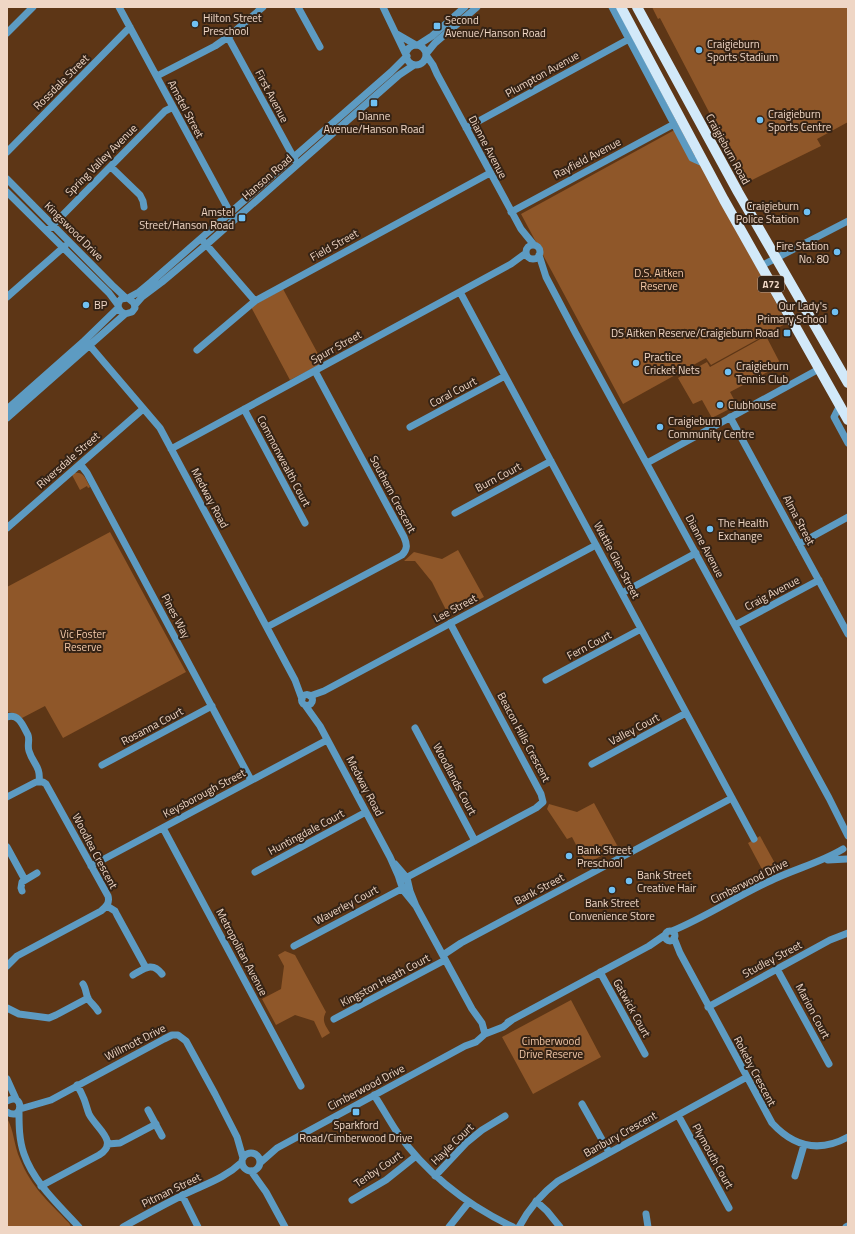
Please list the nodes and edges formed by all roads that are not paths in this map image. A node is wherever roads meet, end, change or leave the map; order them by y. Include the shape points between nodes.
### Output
1 (33, 7) edge
2 (119, 7) edge
3 (263, 7) edge
4 (298, 7) edge
5 (383, 7) edge
6 (465, 7) edge
7 (477, 7) edge
8 (612, 7) edge
9 (621, 7) edge
10 (637, 7) edge
11 (130, 27) junction
12 (7, 33) edge
13 (397, 34) junction
14 (228, 37) junction
15 (629, 39) junction
16 (417, 45) junction
17 (320, 47) dead end
18 (426, 54) junction
19 (406, 55) junction
20 (417, 64) junction
21 (437, 74) junction
22 (157, 76) junction
23 (173, 107) junction
24 (674, 124) junction
25 (466, 128) junction
26 (7, 152) edge
27 (293, 157) junction
28 (703, 163) junction
29 (298, 165) junction
30 (111, 167) junction
31 (490, 173) junction
32 (7, 179) edge
33 (7, 192) edge
34 (144, 207) dead end
35 (511, 212) junction
36 (230, 213) junction
37 (235, 220) junction
38 (848, 221) edge
39 (53, 225) junction
40 (521, 229) junction
41 (47, 231) junction
42 (201, 239) junction
43 (70, 241) junction
44 (206, 245) junction
45 (534, 246) junction
46 (63, 248) junction
47 (531, 255) junction
48 (778, 261) junction
49 (761, 266) junction
50 (103, 275) junction
51 (97, 281) junction
52 (460, 292) junction
53 (7, 297) edge
54 (127, 298) junction
55 (255, 301) junction
56 (135, 305) junction
57 (118, 307) junction
58 (125, 314) junction
59 (87, 343) junction
60 (197, 350) dead end
61 (820, 369) junction
62 (315, 371) junction
63 (506, 376) junction
64 (848, 383) edge
65 (840, 405) junction
66 (7, 409) edge
67 (144, 409) junction
68 (244, 409) junction
69 (730, 417) junction
70 (7, 418) edge
71 (848, 420) edge
72 (410, 427) dead end
73 (848, 443) edge
74 (171, 448) junction
75 (551, 462) junction
76 (647, 462) junction
77 (80, 464) junction
78 (455, 512) dead end
79 (848, 517) edge
80 (305, 523) dead end
81 (7, 528) edge
82 (799, 544) junction
83 (596, 545) junction
84 (696, 553) junction
85 (818, 580) junction
86 (622, 593) junction
87 (450, 623) junction
88 (735, 625) junction
89 (267, 627) junction
90 (641, 629) junction
91 (848, 634) edge
92 (546, 680) dead end
93 (308, 700) junction
94 (212, 706) junction
95 (686, 713) junction
96 (7, 717) edge
97 (415, 728) dead end
98 (328, 740) junction
99 (592, 764) dead end
100 (102, 765) dead end
101 (252, 780) junction
102 (39, 782) junction
103 (7, 797) edge
104 (732, 798) junction
105 (366, 812) junction
106 (843, 826) junction
107 (163, 828) junction
108 (848, 836) edge
109 (754, 839) dead end
110 (475, 840) junction
111 (7, 847) edge
112 (845, 847) edge
113 (847, 859) edge
114 (822, 861) junction
115 (91, 866) junction
116 (255, 872) dead end
117 (37, 874) dead end
118 (25, 880) junction
119 (404, 883) junction
120 (22, 891) dead end
121 (107, 906) junction
122 (848, 933) edge
123 (670, 937) junction
124 (294, 946) dead end
125 (443, 956) junction
126 (7, 966) edge
127 (146, 968) junction
128 (777, 969) junction
129 (600, 972) junction
130 (162, 974) dead end
131 (133, 975) dead end
132 (83, 984) dead end
133 (88, 998) junction
134 (708, 1007) junction
135 (7, 1008) edge
136 (98, 1011) dead end
137 (334, 1019) dead end
138 (484, 1031) junction
139 (645, 1054) dead end
140 (829, 1064) dead end
141 (747, 1077) junction
142 (7, 1080) edge
143 (77, 1085) junction
144 (301, 1086) dead end
145 (7, 1094) edge
146 (374, 1095) junction
147 (7, 1100) edge
148 (17, 1100) junction
149 (38, 1103) junction
150 (582, 1104) dead end
151 (19, 1110) junction
152 (148, 1110) dead end
153 (8, 1113) edge
154 (678, 1115) junction
155 (505, 1116) dead end
156 (156, 1124) junction
157 (20, 1136) junction
158 (162, 1136) dead end
159 (237, 1137) junction
160 (848, 1137) edge
161 (108, 1144) junction
162 (804, 1145) junction
163 (277, 1148) junction
164 (609, 1152) junction
165 (252, 1153) junction
166 (416, 1156) junction
167 (242, 1160) junction
168 (254, 1168) junction
169 (229, 1173) junction
170 (435, 1176) junction
171 (795, 1176) dead end
172 (41, 1186) junction
173 (182, 1195) junction
174 (352, 1200) dead end
175 (536, 1201) junction
176 (469, 1202) junction
177 (729, 1208) dead end
178 (646, 1214) dead end
179 (80, 1227) edge
180 (123, 1227) edge
181 (198, 1227) edge
182 (285, 1227) edge
183 (449, 1227) edge
184 (513, 1227) edge
185 (520, 1227) edge
186 (560, 1227) edge
187 (648, 1227) edge

1 - 12 street
2 - 11 street, Amstel Street
3 - 14 street
4 - 17 street
5 - 13 street
6 - 16 street via 432,36
7 - 18 street
8 - 15 street
9 - 28 main road, A72
10 - 48 main road, Craigieburn Road / A72
11 - 22 street, Amstel Street
11 - 26 street, Rossdale Street
13 - 16 street
13 - 19 street
14 - 22 street
14 - 27 street, First Avenue
15 - 24 street
15 - 25 street, Plumpton Avenue
16 - 18 street via 422,47
16 - 19 street via 410,47
18 - 20 street via 424,60
18 - 21 street, Dianne Avenue
19 - 20 street via 410,62
19 - 27 street, Hanson Road via 391,72
20 - 21 street
20 - 29 street, Hanson Road via 399,75
21 - 25 street, Dianne Avenue
22 - 23 street, Amstel Street
23 - 30 street, Spring Valley Avenue via 165,111
23 - 36 street, Amstel Street
24 - 28 street via 692,158
24 - 35 street, Rayfield Avenue
25 - 31 street, Dianne Avenue
27 - 29 street, First Avenue
27 - 36 street, Hanson Road
28 - 49 main road, A72
29 - 37 street, Hanson Road
30 - 34 street via 140,195
30 - 39 street, Spring Valley Avenue
31 - 35 street, Dianne Avenue
31 - 55 street, Field Street
32 - 39 street, Kingswood Drive
33 - 41 street, Kingswood Drive
35 - 40 street, Dianne Avenue
36 - 37 street, Amstel Street
36 - 42 street, Hanson Road
37 - 44 street, Hanson Road
38 - 48 street via 786,253
39 - 41 street, Spring Valley Avenue
39 - 43 street, Kingswood Drive
40 - 45 street, Dianne Avenue
40 - 47 street, Dianne Avenue
41 - 46 street, Kingswood Drive
42 - 44 street
42 - 54 street, Hanson Road via 144,288
43 - 46 street
43 - 50 street, Kingswood Drive
44 - 55 street
44 - 56 street, Hanson Road
45 - 47 street, Spurr Street via 530,246
45 - 47 street, Dianne Avenue via 539,249
46 - 51 street, Kingswood Drive
46 - 53 street
47 - 52 street, Spurr Street
47 - 76 street, Dianne Avenue via 546,277
48 - 49 street
48 - 64 main road, Craigieburn Road / A72
49 - 61 main road, A72
50 - 51 street
50 - 54 street, Kingswood Drive
51 - 57 street, Kingswood Drive
52 - 62 street, Spurr Street
52 - 63 street, Wattle Glen Street
54 - 56 street via 133,300
54 - 57 street via 120,301
55 - 60 street, Field Street
56 - 58 street via 132,312
57 - 58 street
57 - 59 street
58 - 59 street
59 - 66 street
59 - 67 street, Medway Road
59 - 70 street
61 - 65 main road, A72
61 - 69 street
62 - 68 street, Spurr Street
62 - 89 street, Southern Crescent via 404,537 406,551
63 - 72 street, Coral Court
63 - 75 street, Wattle Glen Street
65 - 71 main road, A72
65 - 73 street via 834,417
67 - 74 street, Medway Road via 160,428
67 - 77 street, Riversdale Street
68 - 74 street, Spurr Street
68 - 80 street, Commonwealth Court
69 - 76 street
69 - 82 street, Alma Street
74 - 89 street, Medway Road
75 - 78 street, Burn Court
75 - 83 street, Wattle Glen Street
76 - 84 street, Dianne Avenue
77 - 81 street, Riversdale Street
77 - 94 street, Pines Way
79 - 82 street
82 - 85 street, Alma Street
83 - 86 street, Wattle Glen Street
83 - 87 street, Lee Street
84 - 86 street
84 - 88 street, Dianne Avenue
85 - 88 street, Craig Avenue
85 - 91 street, Alma Street
86 - 90 street, Wattle Glen Street
87 - 93 street, Lee Street
87 - 110 street, Beacon Hills Crescent via 543,799 536,808
88 - 106 street, Dianne Avenue
89 - 93 street, Medway Road
90 - 92 street, Fern Court
90 - 95 street, Wattle Glen Street
93 - 98 street, Medway Road
94 - 100 street, Rosanna Court
94 - 101 street, Pines Way
95 - 99 street, Valley Court
95 - 104 street, Wattle Glen Street
96 - 102 street via 19,718 28,735 28,749 39,771
97 - 110 street, Woodlands Court
98 - 101 street, Keysborough Street
98 - 105 street, Medway Road
101 - 107 street, Keysborough Street
102 - 103 street
102 - 115 street, Woodlea Crescent via 49,788
104 - 109 street, Wattle Glen Street
104 - 125 street, Bank Street via 461,943
105 - 116 street, Huntingdale Court
105 - 119 street, Medway Road
106 - 108 street, Dianne Avenue
106 - 112 street, Dianne Avenue
107 - 115 street, Keysborough Street
107 - 144 street, Metropolitan Avenue
110 - 119 street, Beacon Hills Crescent
111 - 118 street
112 - 113 street, Dianne Avenue via 842,854
112 - 114 street, Cimberwood Drive
113 - 114 street, Cimberwood Drive
114 - 123 street, Cimberwood Drive via 768,882 688,924
115 - 121 street, Woodlea Crescent via 108,896
117 - 118 street
118 - 120 street via 21,884
119 - 124 street, Waverley Court
119 - 125 street, Medway Road
121 - 126 street, Woodlea Crescent via 17,956
121 - 127 street via 117,915
122 - 128 street, Studley Street
123 - 129 street, Cimberwood Drive
123 - 134 street, Rokeby Crescent
125 - 137 street, Kingston Heath Court
125 - 138 street, Medway Road via 482,1023
127 - 130 street via 155,967
127 - 131 street
128 - 134 street, Studley Street
128 - 140 street, Marion Court
129 - 138 street, Cimberwood Drive via 498,1030
129 - 139 street, Gatwick Court
132 - 133 street
133 - 135 street via 48,1018 19,1014
133 - 136 street
134 - 141 street, Rokeby Crescent
138 - 146 street, Cimberwood Drive via 476,1042
141 - 154 street, Banbury Crescent
141 - 162 street, Rokeby Crescent via 781,1133
142 - 145 street
142 - 148 street
143 - 149 street, Willmott Drive via 51,1100
143 - 159 street, Willmott Drive via 172,1035 178,1035 186,1041
143 - 161 street via 90,1116 101,1129
146 - 163 street, Cimberwood Drive
146 - 166 street via 397,1132
147 - 148 street, Willmott Drive
148 - 149 street, Willmott Drive
148 - 151 street
149 - 151 street, Willmott Drive
150 - 164 street
151 - 153 street, Willmott Drive via 15,1114
151 - 157 street
152 - 156 street
153 - 157 street
154 - 164 street, Banbury Crescent
154 - 177 street, Plymouth Court
155 - 170 street, Hayle Court via 466,1143
156 - 158 street
156 - 161 street via 120,1143
157 - 172 street via 24,1154
159 - 165 street, Willmott Drive
159 - 167 street, Willmott Drive
160 - 162 street, Rokeby Crescent via 829,1145
161 - 172 street via 106,1150 99,1155
162 - 171 street
163 - 165 street, Cimberwood Drive
163 - 168 street, Cimberwood Drive
164 - 175 street, Banbury Crescent via 558,1181
165 - 167 street, Pitman Street via 245,1155
165 - 168 street, Willmott Drive via 259,1157
166 - 170 street
166 - 174 street, Tenby Court via 386,1180
167 - 168 street, Willmott Drive
167 - 169 street, Pitman Street
168 - 169 street, Pitman Street
168 - 182 street
169 - 173 street, Pitman Street
170 - 176 street
172 - 179 street
173 - 180 street, Pitman Street
173 - 181 street
175 - 185 street, Banbury Crescent
175 - 186 street
176 - 183 street
176 - 184 street
178 - 187 street

